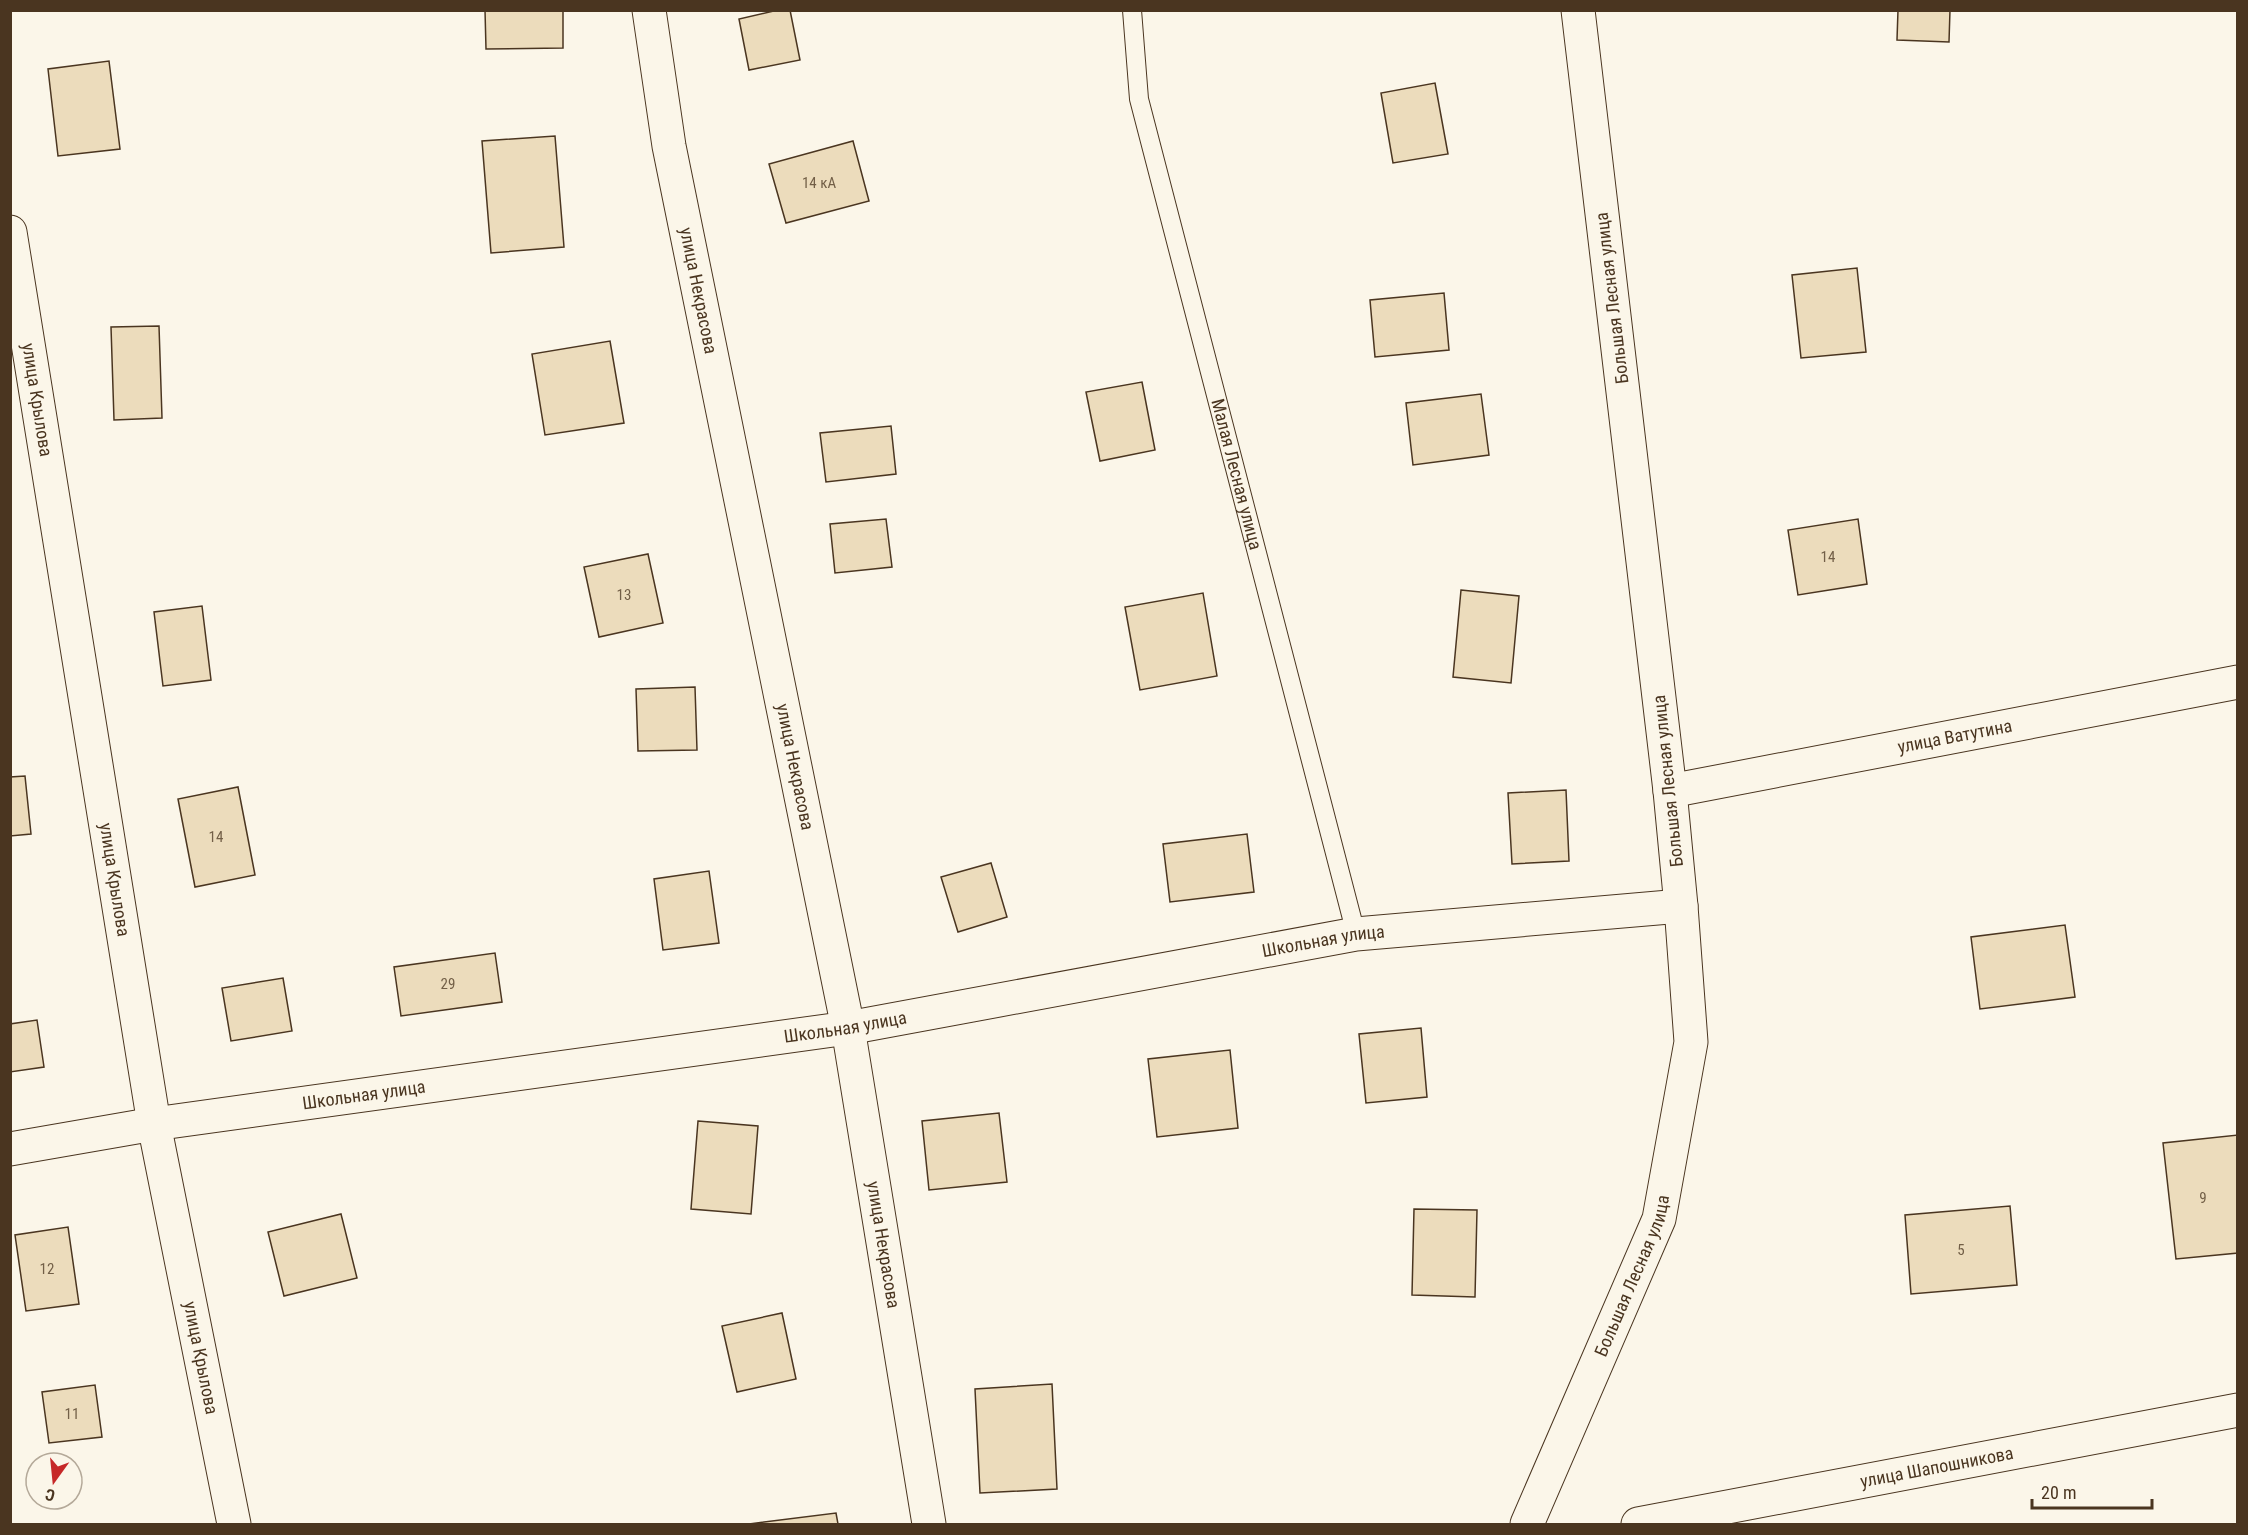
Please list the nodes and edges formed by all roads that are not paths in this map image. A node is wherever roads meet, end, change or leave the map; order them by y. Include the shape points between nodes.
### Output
1 (649, 10) edge
2 (1132, 10) edge
3 (1578, 10) edge
4 (10, 232) edge
5 (2238, 682) edge
6 (1670, 791) junction
7 (1681, 906) junction
8 (1356, 934) junction
9 (848, 1028) junction
10 (154, 1124) junction
11 (10, 1149) edge
12 (2238, 1410) edge
13 (234, 1524) edge
14 (929, 1524) edge
15 (1527, 1524) edge
16 (1638, 1524) edge

1 - 9 street, улица Некрасова via 669,146
2 - 8 lane, Малая Лесная улица via 1139,99
3 - 6 street, Большая Лесная улица
4 - 10 street, улица Крылова
5 - 6 street, улица Ватутина
6 - 7 street, Большая Лесная улица
7 - 8 street, Школьная улица
7 - 15 street, Большая Лесная улица via 1691,1042 1659,1219
8 - 9 street, Школьная улица
9 - 10 street, Школьная улица
9 - 14 street, улица Некрасова
10 - 11 street, Школьная улица
10 - 13 street, улица Крылова
12 - 16 street, улица Шапошникова

